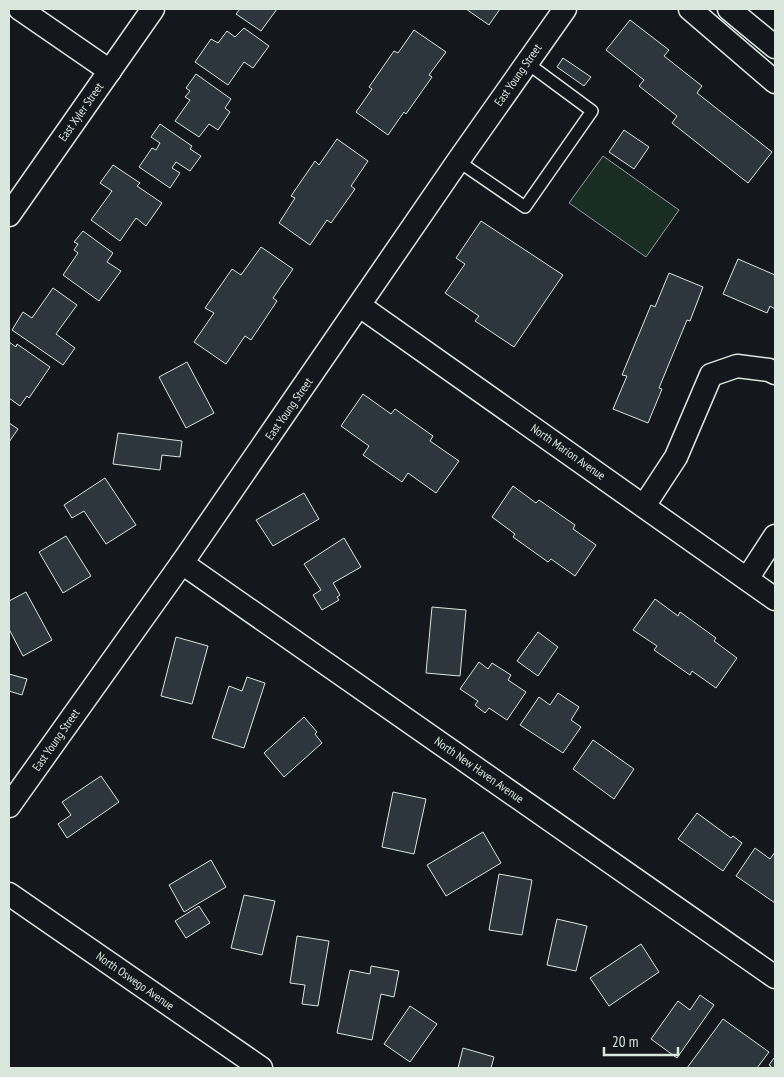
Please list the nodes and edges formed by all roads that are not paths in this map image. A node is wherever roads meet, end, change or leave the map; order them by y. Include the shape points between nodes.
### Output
1 (20, 9) edge
2 (153, 9) edge
3 (565, 9) edge
4 (690, 9) edge
5 (729, 9) edge
6 (775, 47) edge
7 (527, 63) junction
8 (110, 71) junction
9 (775, 82) edge
10 (458, 161) junction
11 (9, 215) edge
12 (360, 306) junction
13 (775, 373) edge
14 (644, 506) junction
15 (775, 536) edge
16 (182, 563) junction
17 (747, 579) junction
18 (775, 599) edge
19 (9, 806) edge
20 (9, 894) edge
21 (775, 977) edge
22 (261, 1068) edge

1 - 8 street
2 - 8 street, East Xyler Street
3 - 7 street, East Young Street
4 - 9 street
5 - 6 street
7 - 10 street, East Young Street
7 - 10 lane via 592,111 525,207
8 - 11 street, East Xyler Street
10 - 12 street, East Young Street
12 - 14 street, North Marion Avenue
12 - 16 street, East Young Street
13 - 14 street via 737,366 710,376 676,457
14 - 17 street, North Marion Avenue
15 - 17 street
16 - 19 street, East Young Street
16 - 21 street, North New Haven Avenue
17 - 18 street, North Marion Avenue
20 - 22 street, North Oswego Avenue

